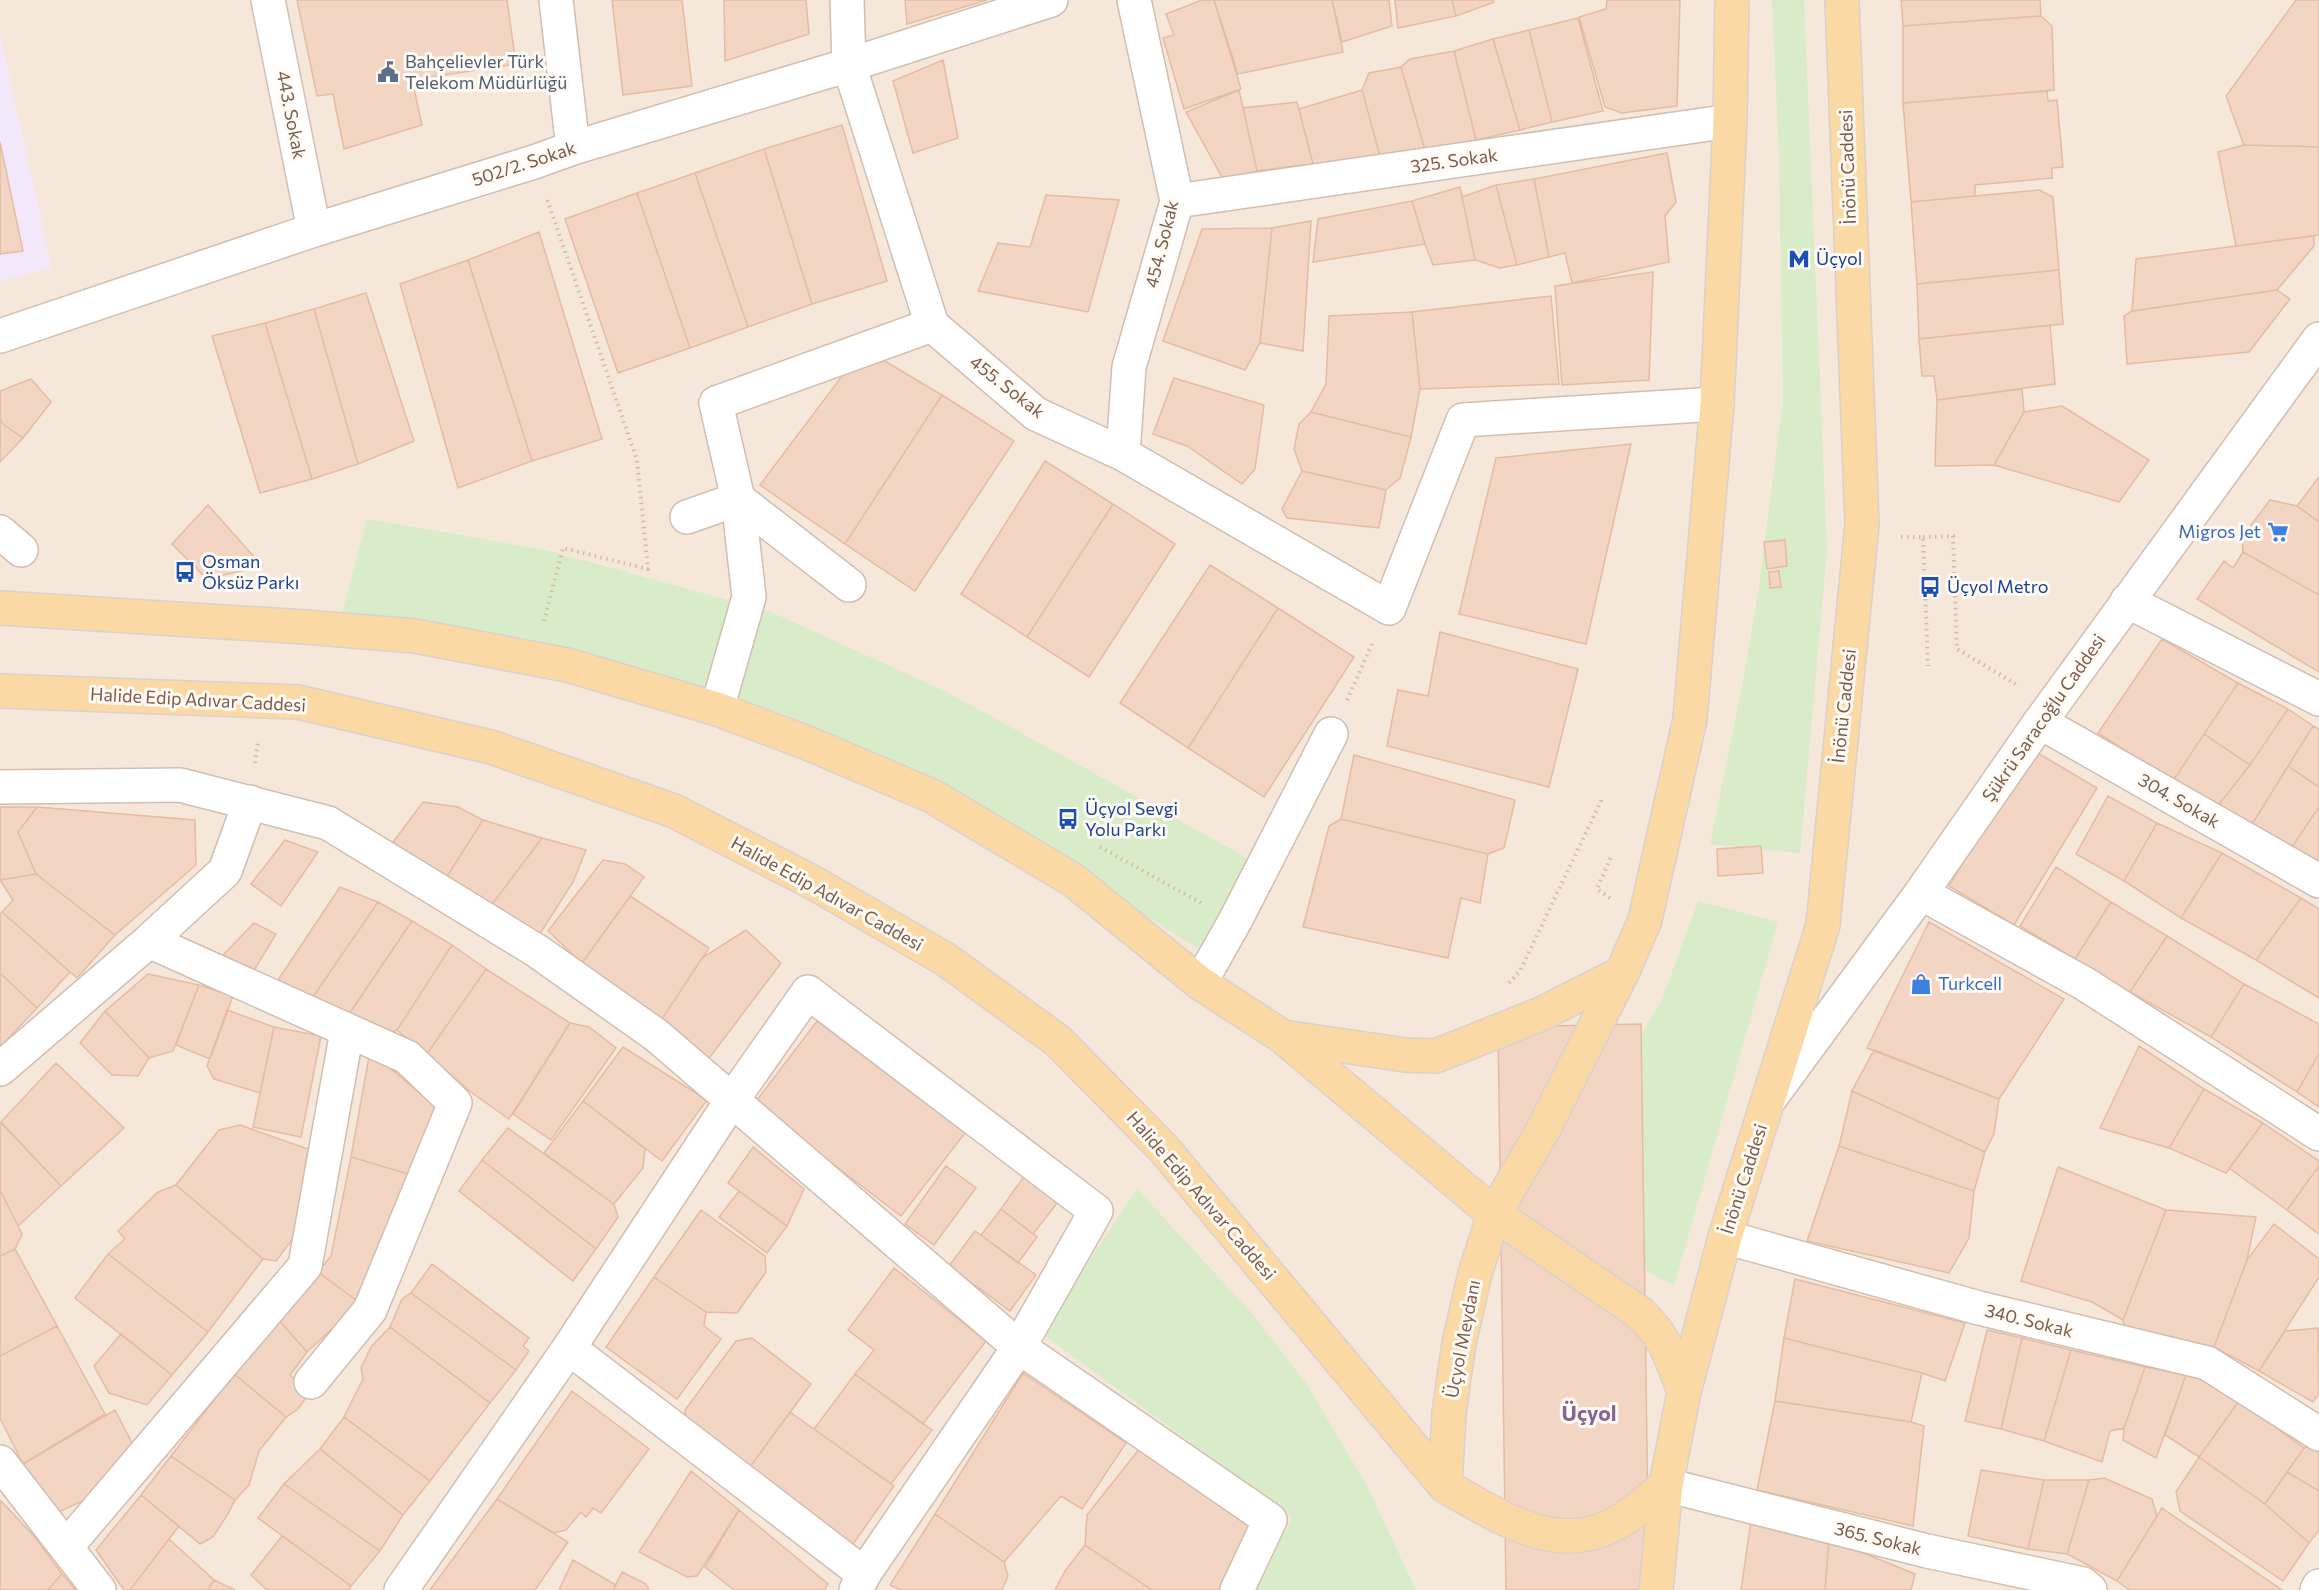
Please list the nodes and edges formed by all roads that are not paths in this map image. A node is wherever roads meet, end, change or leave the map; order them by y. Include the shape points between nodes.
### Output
1 (268, 0) edge
2 (556, 0) edge
3 (847, 0) edge
4 (1051, 0) edge
5 (1134, 0) edge
6 (1732, 0) edge
7 (1842, 0) edge
8 (849, 65) junction
9 (1730, 121) junction
10 (573, 148) junction
11 (1177, 201) junction
12 (314, 230) junction
13 (932, 325) junction
14 (0, 336) edge
15 (2319, 339) edge
16 (1717, 404) junction
17 (1123, 454) junction
18 (738, 500) junction
19 (687, 517) dead end
20 (849, 585) dead end
21 (2127, 601) junction
22 (0, 609) edge
23 (0, 691) edge
24 (2319, 699) edge
25 (717, 709) junction
26 (2046, 714) junction
27 (1331, 734) road end
28 (0, 787) edge
29 (250, 802) junction
30 (2319, 881) edge
31 (1921, 893) junction
32 (149, 941) junction
33 (1622, 973) junction
34 (1200, 983) junction
35 (347, 1031) junction
36 (1283, 1037) junction
37 (0, 1070) edge
38 (1770, 1098) junction
39 (732, 1100) junction
40 (2319, 1134) edge
41 (1494, 1214) junction
42 (1725, 1238) junction
43 (1019, 1347) junction
44 (569, 1348) junction
45 (311, 1382) dead end
46 (1684, 1392) junction
47 (2319, 1434) edge
48 (0, 1462) edge
49 (1445, 1485) junction
50 (1666, 1485) junction
51 (1625, 1517) junction
52 (66, 1547) junction
53 (860, 1582) edge
54 (99, 1590) edge
55 (401, 1590) edge
56 (1237, 1590) edge
57 (1639, 1590) edge
58 (1656, 1590) edge
59 (2090, 1590) edge

1 - 12 street, 443. Sokak
2 - 10 street
3 - 8 street
4 - 8 street, 502/2. Sokak
5 - 11 street, 454. Sokak
6 - 9 main road
7 - 38 main road, İnönü Caddesi via 1862,524 1823,925
8 - 10 street, 502/2. Sokak
8 - 13 street
9 - 11 street, 325. Sokak
9 - 16 main road
10 - 12 street, 502/2. Sokak
11 - 17 street, 454. Sokak via 1129,367
12 - 14 street, 502/2. Sokak
13 - 17 street, 455. Sokak via 1036,414
13 - 18 street via 716,403
15 - 21 street, Şükrü Saracoğlu Caddesi
16 - 17 street, 455. Sokak via 1463,420 1389,608
16 - 33 main road via 1690,719 1645,920
18 - 19 street
18 - 20 street
18 - 25 street via 749,597
21 - 24 street
21 - 26 street, Şükrü Saracoğlu Caddesi
22 - 25 main road via 415,636 567,665
23 - 49 main road, Halide Edip Adıvar Caddesi via 298,702 491,747 674,811 812,882 945,959 1058,1041 1163,1148
25 - 34 main road via 932,796 1073,880
26 - 30 street, 304. Sokak
26 - 31 street, Şükrü Saracoğlu Caddesi
27 - 34 street
28 - 29 street via 180,785
29 - 32 street via 225,871
29 - 39 street via 328,823 537,951 656,1035
31 - 38 street, Şükrü Saracoğlu Caddesi
31 - 40 street via 2085,984
32 - 35 street
32 - 37 street
33 - 36 main road via 1541,1014 1436,1056
33 - 41 main road via 1543,1130
34 - 36 main road
35 - 45 street via 407,1057 455,1103 369,1310
35 - 52 street via 305,1266
36 - 41 main road
38 - 42 main road, İnönü Caddesi
39 - 43 street
39 - 43 street via 808,992 1096,1211
39 - 44 street
41 - 46 main road via 1640,1313 1656,1329
41 - 49 main road, Üçyol Meydanı via 1459,1343 1449,1413
42 - 46 main road, İnönü Caddesi
42 - 47 street, 340. Sokak via 1979,1308 2207,1363
43 - 53 street
43 - 56 street via 1270,1520
44 - 53 street
44 - 55 street
46 - 50 main road, İnönü Caddesi
48 - 52 street
49 - 51 main road via 1508,1522 1545,1534 1587,1535
50 - 51 main road
50 - 58 main road, İnönü Caddesi
50 - 59 street, 365. Sokak via 1927,1551 2083,1584
51 - 57 main road via 1642,1543
52 - 54 street

